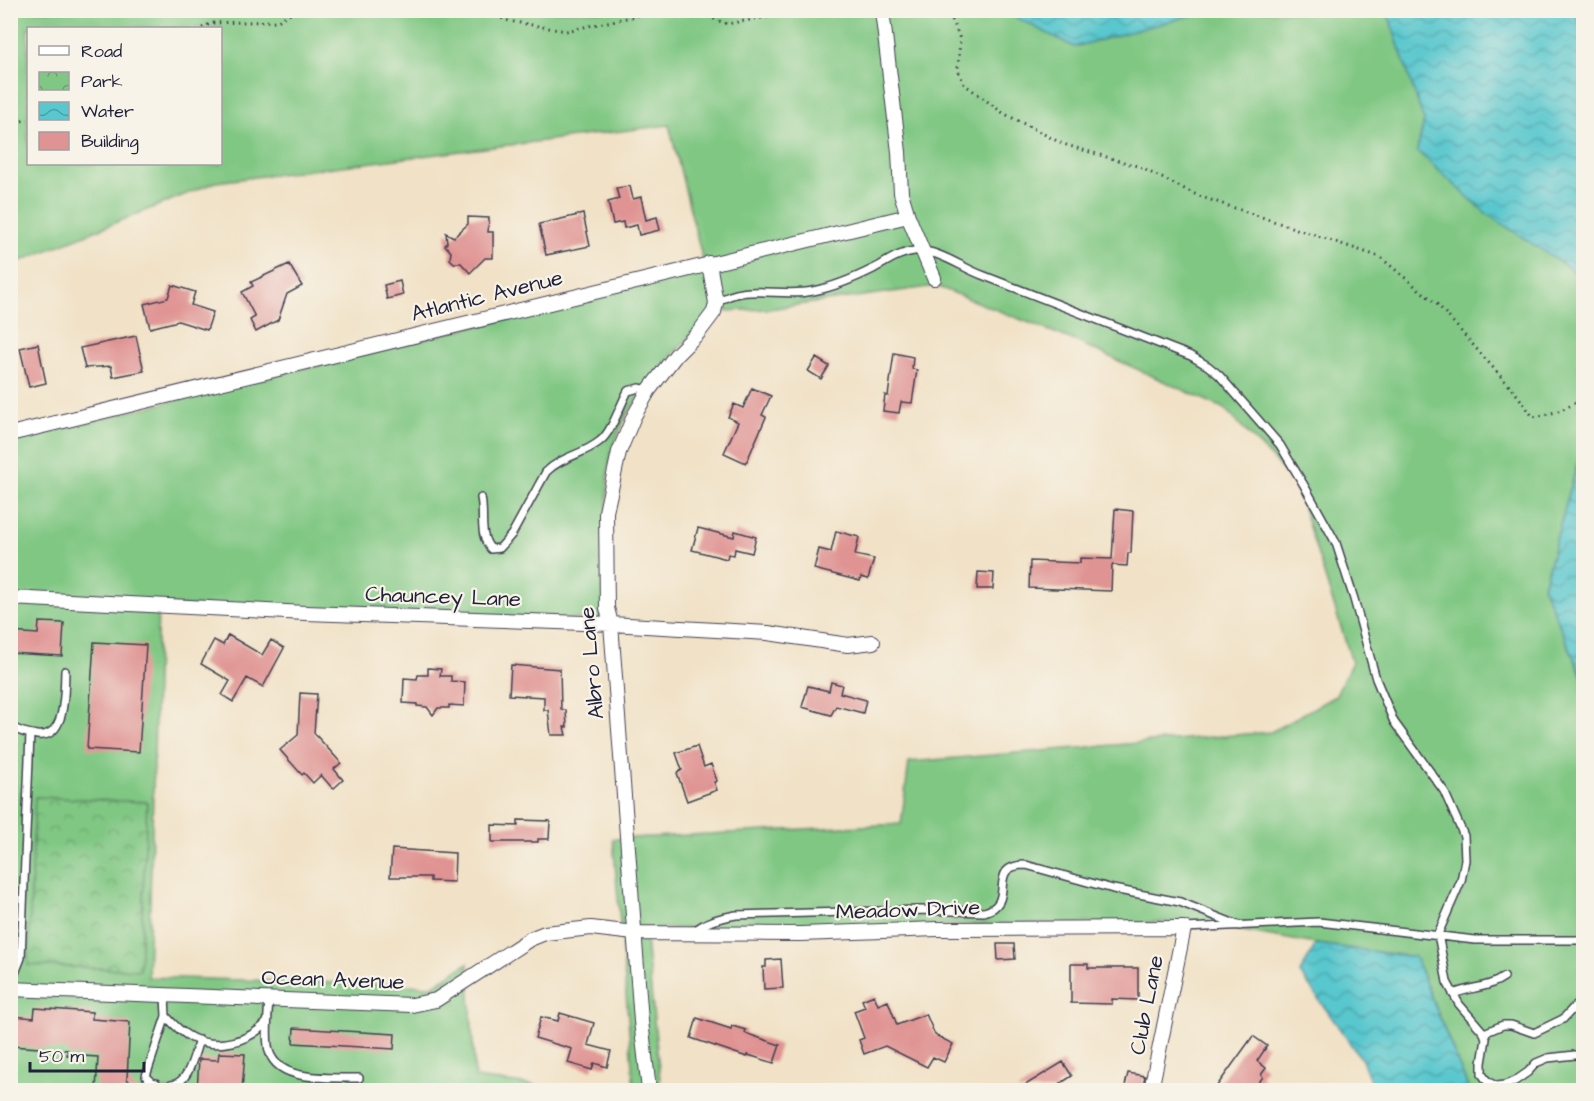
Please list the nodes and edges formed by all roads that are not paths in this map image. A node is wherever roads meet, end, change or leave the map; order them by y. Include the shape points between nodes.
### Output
1 (882, 10) edge
2 (908, 216) junction
3 (923, 252) junction
4 (709, 264) junction
5 (934, 278) dead end
6 (716, 303) junction
7 (649, 390) junction
8 (10, 434) edge
9 (481, 498) dead end
10 (10, 598) edge
11 (610, 624) junction
12 (873, 642) dead end
13 (65, 671) dead end
14 (10, 726) edge
15 (30, 734) junction
16 (1240, 926) junction
17 (1184, 928) junction
18 (634, 933) junction
19 (691, 933) junction
20 (1438, 934) junction
21 (1584, 940) edge
22 (1504, 977) dead end
23 (10, 987) edge
24 (1453, 994) junction
25 (165, 996) junction
26 (269, 1000) junction
27 (1578, 1004) dead end
28 (166, 1016) junction
29 (267, 1022) junction
30 (1484, 1033) junction
31 (199, 1040) junction
32 (1584, 1054) edge
33 (359, 1078) dead end
34 (156, 1083) dead end
35 (171, 1084) dead end
36 (649, 1090) edge
37 (1151, 1090) edge

1 - 2 street via 901,193
2 - 3 street
2 - 4 street, Atlantic Avenue
3 - 5 street
3 - 6 lane via 897,255 842,284 811,292 741,291
3 - 20 lane via 943,256 976,273 1191,356 1219,375 1280,445 1336,543 1376,679 1394,722 1444,791 1464,836 1461,881
4 - 6 street
4 - 8 street, Atlantic Avenue
6 - 7 street, Albro Lane via 712,316
7 - 9 lane via 628,392 601,440 546,472 512,534 500,548 491,549 486,540
7 - 11 street, Albro Lane via 619,452 606,512 606,608
10 - 11 street, Chauncey Lane
11 - 12 street, Chauncey Lane via 768,633 848,645
11 - 18 street, Albro Lane
13 - 15 lane via 57,727 49,734
14 - 15 lane
15 - 23 lane via 21,958
16 - 17 lane
16 - 19 lane via 1180,902 1014,865 1004,874 997,906 984,912 736,915 717,918
16 - 20 lane via 1319,922
17 - 19 street, Meadow Drive
17 - 37 street, Club Lane
18 - 19 street, Meadow Drive
18 - 26 street, Ocean Avenue via 591,928 545,933 436,1000 412,1005
18 - 36 street, Albro Lane
20 - 21 lane via 1475,940
20 - 24 lane
22 - 24 lane via 1494,984
23 - 25 street, Ocean Avenue
24 - 30 lane
25 - 26 street, Ocean Avenue
25 - 28 lane
26 - 29 lane
27 - 30 lane via 1563,1018 1534,1033 1511,1025
28 - 31 lane via 191,1038
28 - 34 lane via 146,1076
29 - 31 lane via 247,1038 227,1043
29 - 33 lane via 268,1047 279,1067 294,1075
30 - 32 lane via 1482,1074 1496,1086 1515,1081 1548,1058
31 - 35 lane via 183,1080

